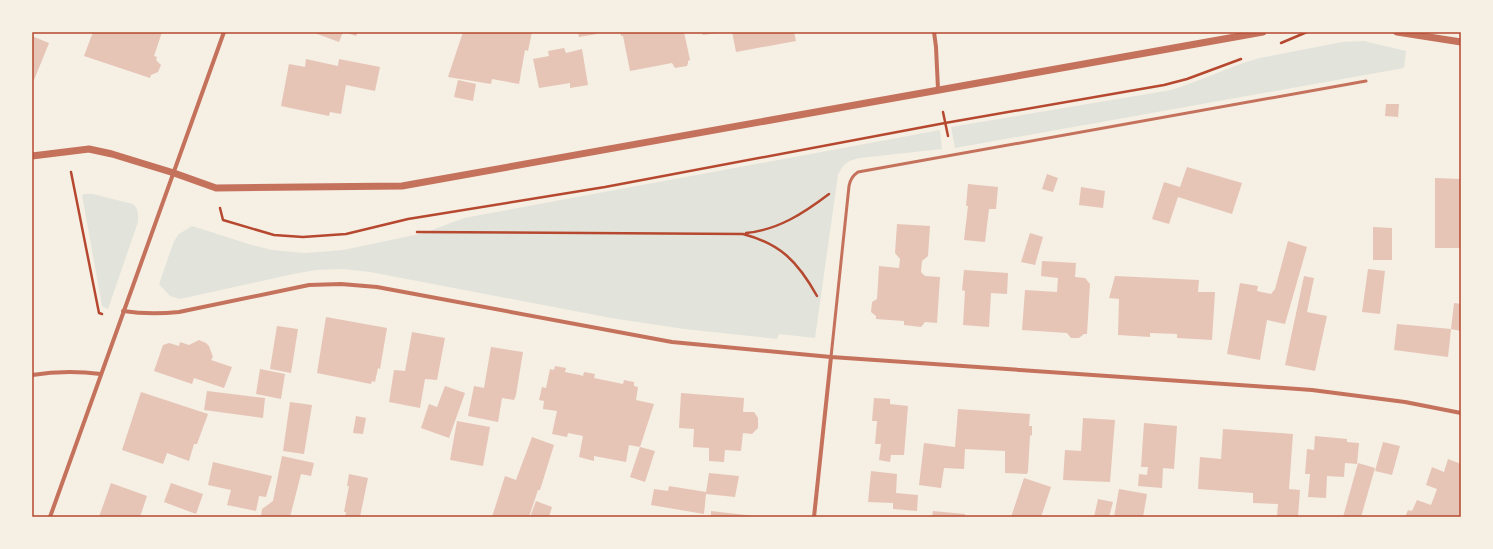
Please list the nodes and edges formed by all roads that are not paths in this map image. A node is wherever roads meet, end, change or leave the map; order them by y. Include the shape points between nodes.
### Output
1 (224, 32) edge
2 (934, 32) edge
3 (1263, 32) edge
4 (1397, 32) edge
5 (1461, 42) edge
6 (1366, 80) dead end
7 (938, 89) junction
8 (32, 156) edge
9 (174, 173) junction
10 (123, 311) junction
11 (831, 357) junction
12 (101, 374) junction
13 (32, 375) edge
14 (1461, 413) edge
15 (50, 517) edge
16 (814, 517) edge

1 - 9 street
2 - 7 street
3 - 7 street
4 - 5 street
6 - 11 lane via 863,171 854,175 849,186
7 - 9 street via 402,186 216,188
8 - 9 street via 89,149
9 - 10 street
10 - 11 street via 144,314 179,312 309,285 341,284 377,287 672,342
10 - 12 street
11 - 14 street via 1312,390 1405,402
11 - 16 street
12 - 13 street via 78,371
12 - 15 street

